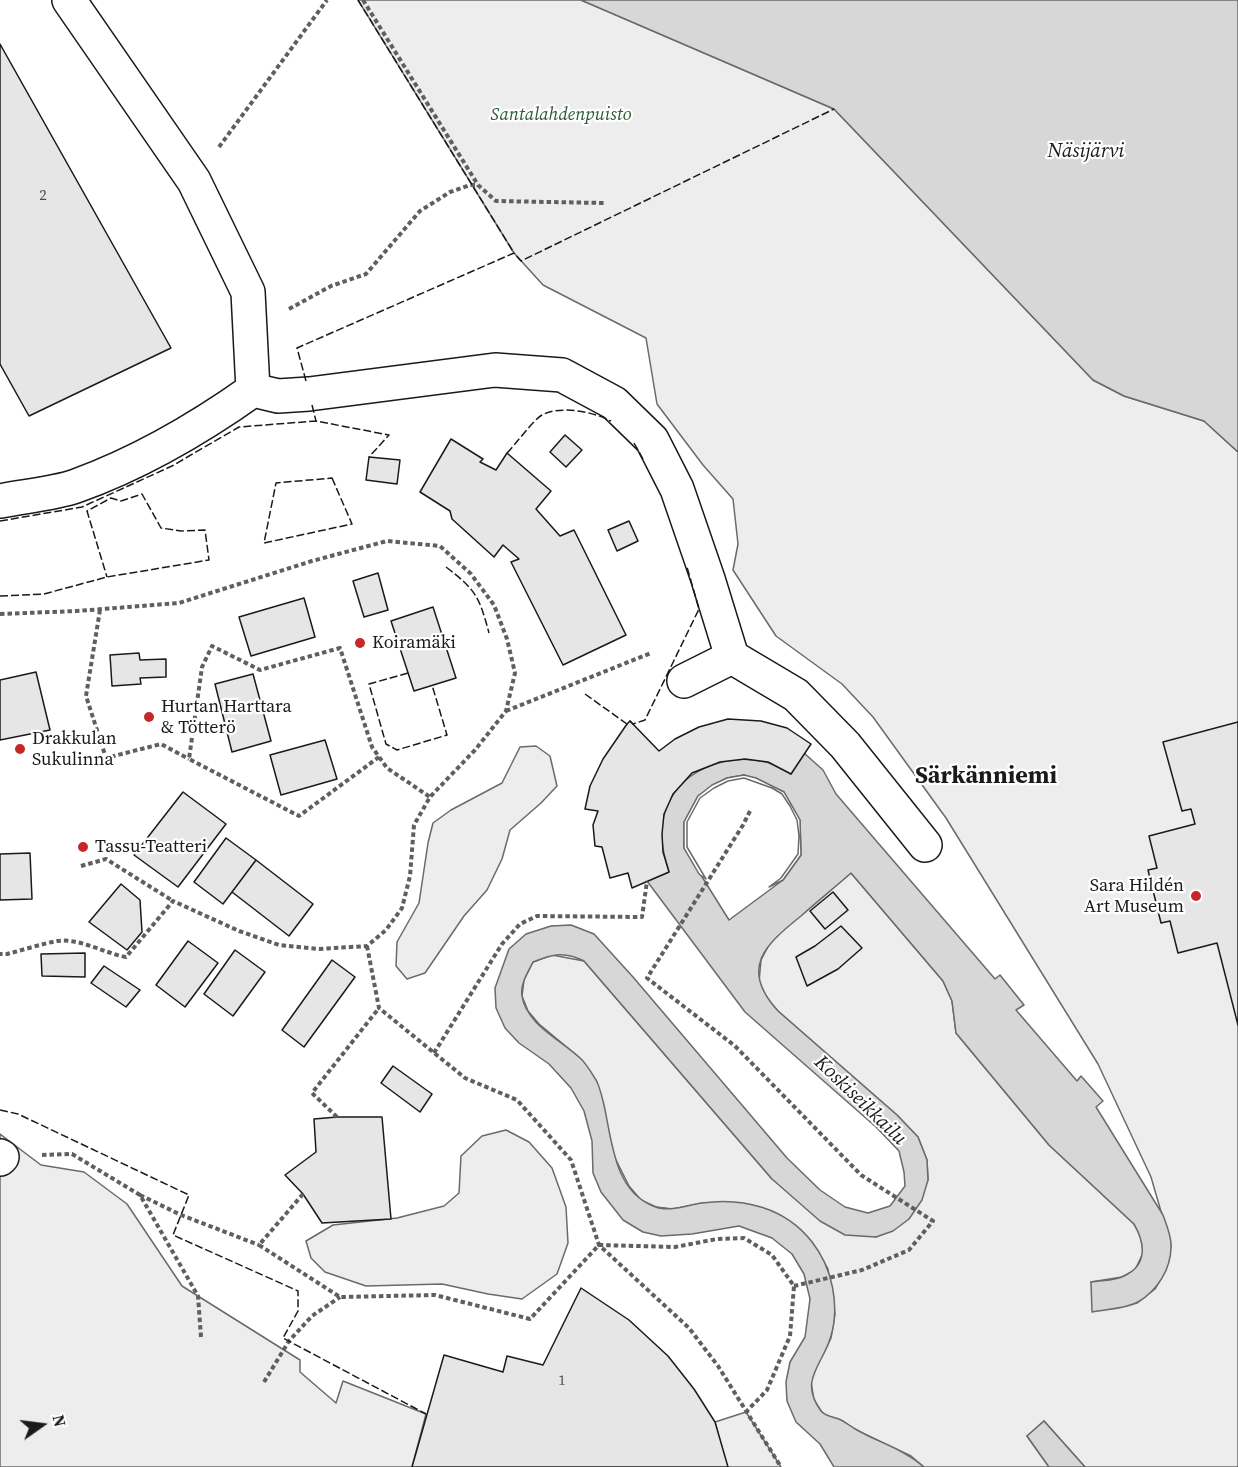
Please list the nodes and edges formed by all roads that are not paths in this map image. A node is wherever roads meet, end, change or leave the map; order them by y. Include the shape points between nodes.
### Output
1 (69, 0) edge
2 (253, 390) junction
3 (0, 501) edge
4 (732, 657) junction
5 (684, 681) dead end
6 (925, 845) dead end

1 - 2 lane via 194,181 248,292
2 - 3 lane via 203,425 152,453 75,486
2 - 4 lane via 278,396 309,394 495,370 562,375 614,403 652,440 677,489
4 - 5 lane
4 - 6 lane via 796,695 845,745

